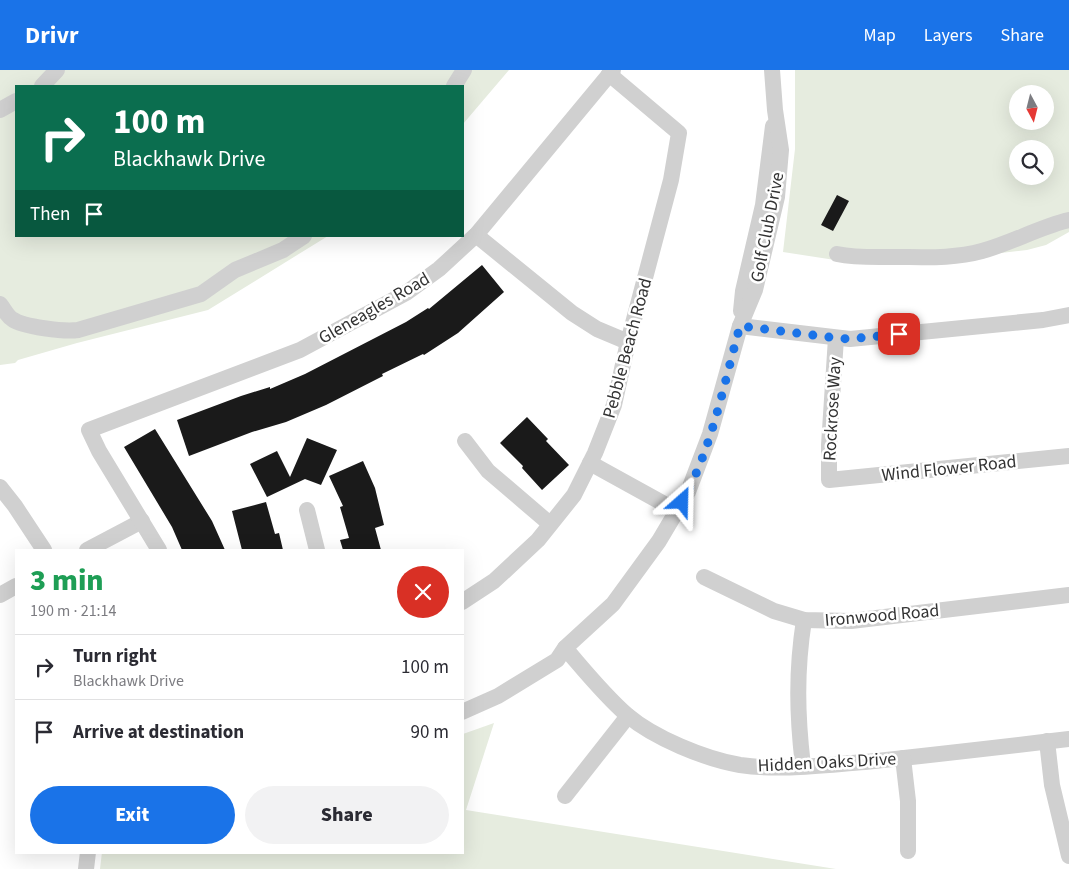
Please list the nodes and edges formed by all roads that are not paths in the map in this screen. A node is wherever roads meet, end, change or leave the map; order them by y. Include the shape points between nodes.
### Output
1 (57, 70) edge
2 (464, 70) edge
3 (772, 70) edge
4 (611, 72) edge
5 (43, 85) edge
6 (455, 85) edge
7 (15, 102) edge
8 (0, 110) edge
9 (1069, 220) edge
10 (476, 235) junction
11 (302, 237) edge
12 (837, 254) dead end
13 (0, 304) edge
14 (1069, 315) edge
15 (740, 326) junction
16 (836, 338) junction
17 (628, 342) junction
18 (465, 441) dead end
19 (1069, 456) edge
20 (590, 463) junction
21 (829, 480) joint
22 (0, 487) edge
23 (307, 510) dead end
24 (677, 511) junction
25 (142, 521) junction
26 (550, 524) junction
27 (43, 549) edge
28 (89, 549) edge
29 (157, 549) edge
30 (317, 549) edge
31 (704, 577) dead end
32 (15, 587) edge
33 (0, 595) edge
34 (1069, 595) edge
35 (464, 601) edge
36 (804, 620) junction
37 (566, 648) junction
38 (464, 711) edge
39 (628, 716) junction
40 (1069, 739) edge
41 (1047, 742) junction
42 (903, 758) junction
43 (803, 766) junction
44 (565, 796) dead end
45 (908, 851) dead end
46 (88, 854) edge
47 (1069, 856) edge
48 (86, 869) edge

1 - 5 street
2 - 6 street
3 - 15 street, Golf Club Drive via 775,121 781,150 777,197 756,290
4 - 10 street, Gleneagles Road
4 - 17 street, Pebble Beach Road via 679,133 671,180
7 - 8 street
9 - 12 street via 1014,241 951,256 856,257
10 - 17 street via 579,318
10 - 25 street, Gleneagles Road via 440,269 406,293 300,350 89,430
11 - 13 street via 283,250 236,270 201,294 78,330 65,331 18,322 10,318
14 - 16 street
15 - 16 street
15 - 24 street, Golf Club Drive via 710,434 688,492
16 - 21 street, Rockrose Way via 828,445
17 - 20 street, Pebble Beach Road via 614,405
18 - 26 street via 488,471
19 - 21 street, Wind Flower Road
20 - 24 street
20 - 26 street, Pebble Beach Road via 574,495
22 - 27 street
23 - 30 street
24 - 37 street, Golf Club Drive via 613,604
25 - 28 street
25 - 29 street
26 - 35 street, Pebble Beach Road via 511,567
31 - 36 street, Ironwood Road via 774,611
32 - 33 street
34 - 36 street, Ironwood Road via 851,621
36 - 43 street via 798,670
37 - 38 street, Golf Club Drive via 557,660 498,696
37 - 39 street, Hidden Oaks Drive via 597,686
39 - 43 street, Hidden Oaks Drive via 683,747 714,759 777,768
39 - 44 street
40 - 41 street, Hidden Oaks Drive
41 - 42 street, Hidden Oaks Drive
41 - 47 street via 1052,785
42 - 43 street, Hidden Oaks Drive
42 - 45 street via 908,801
46 - 48 street

